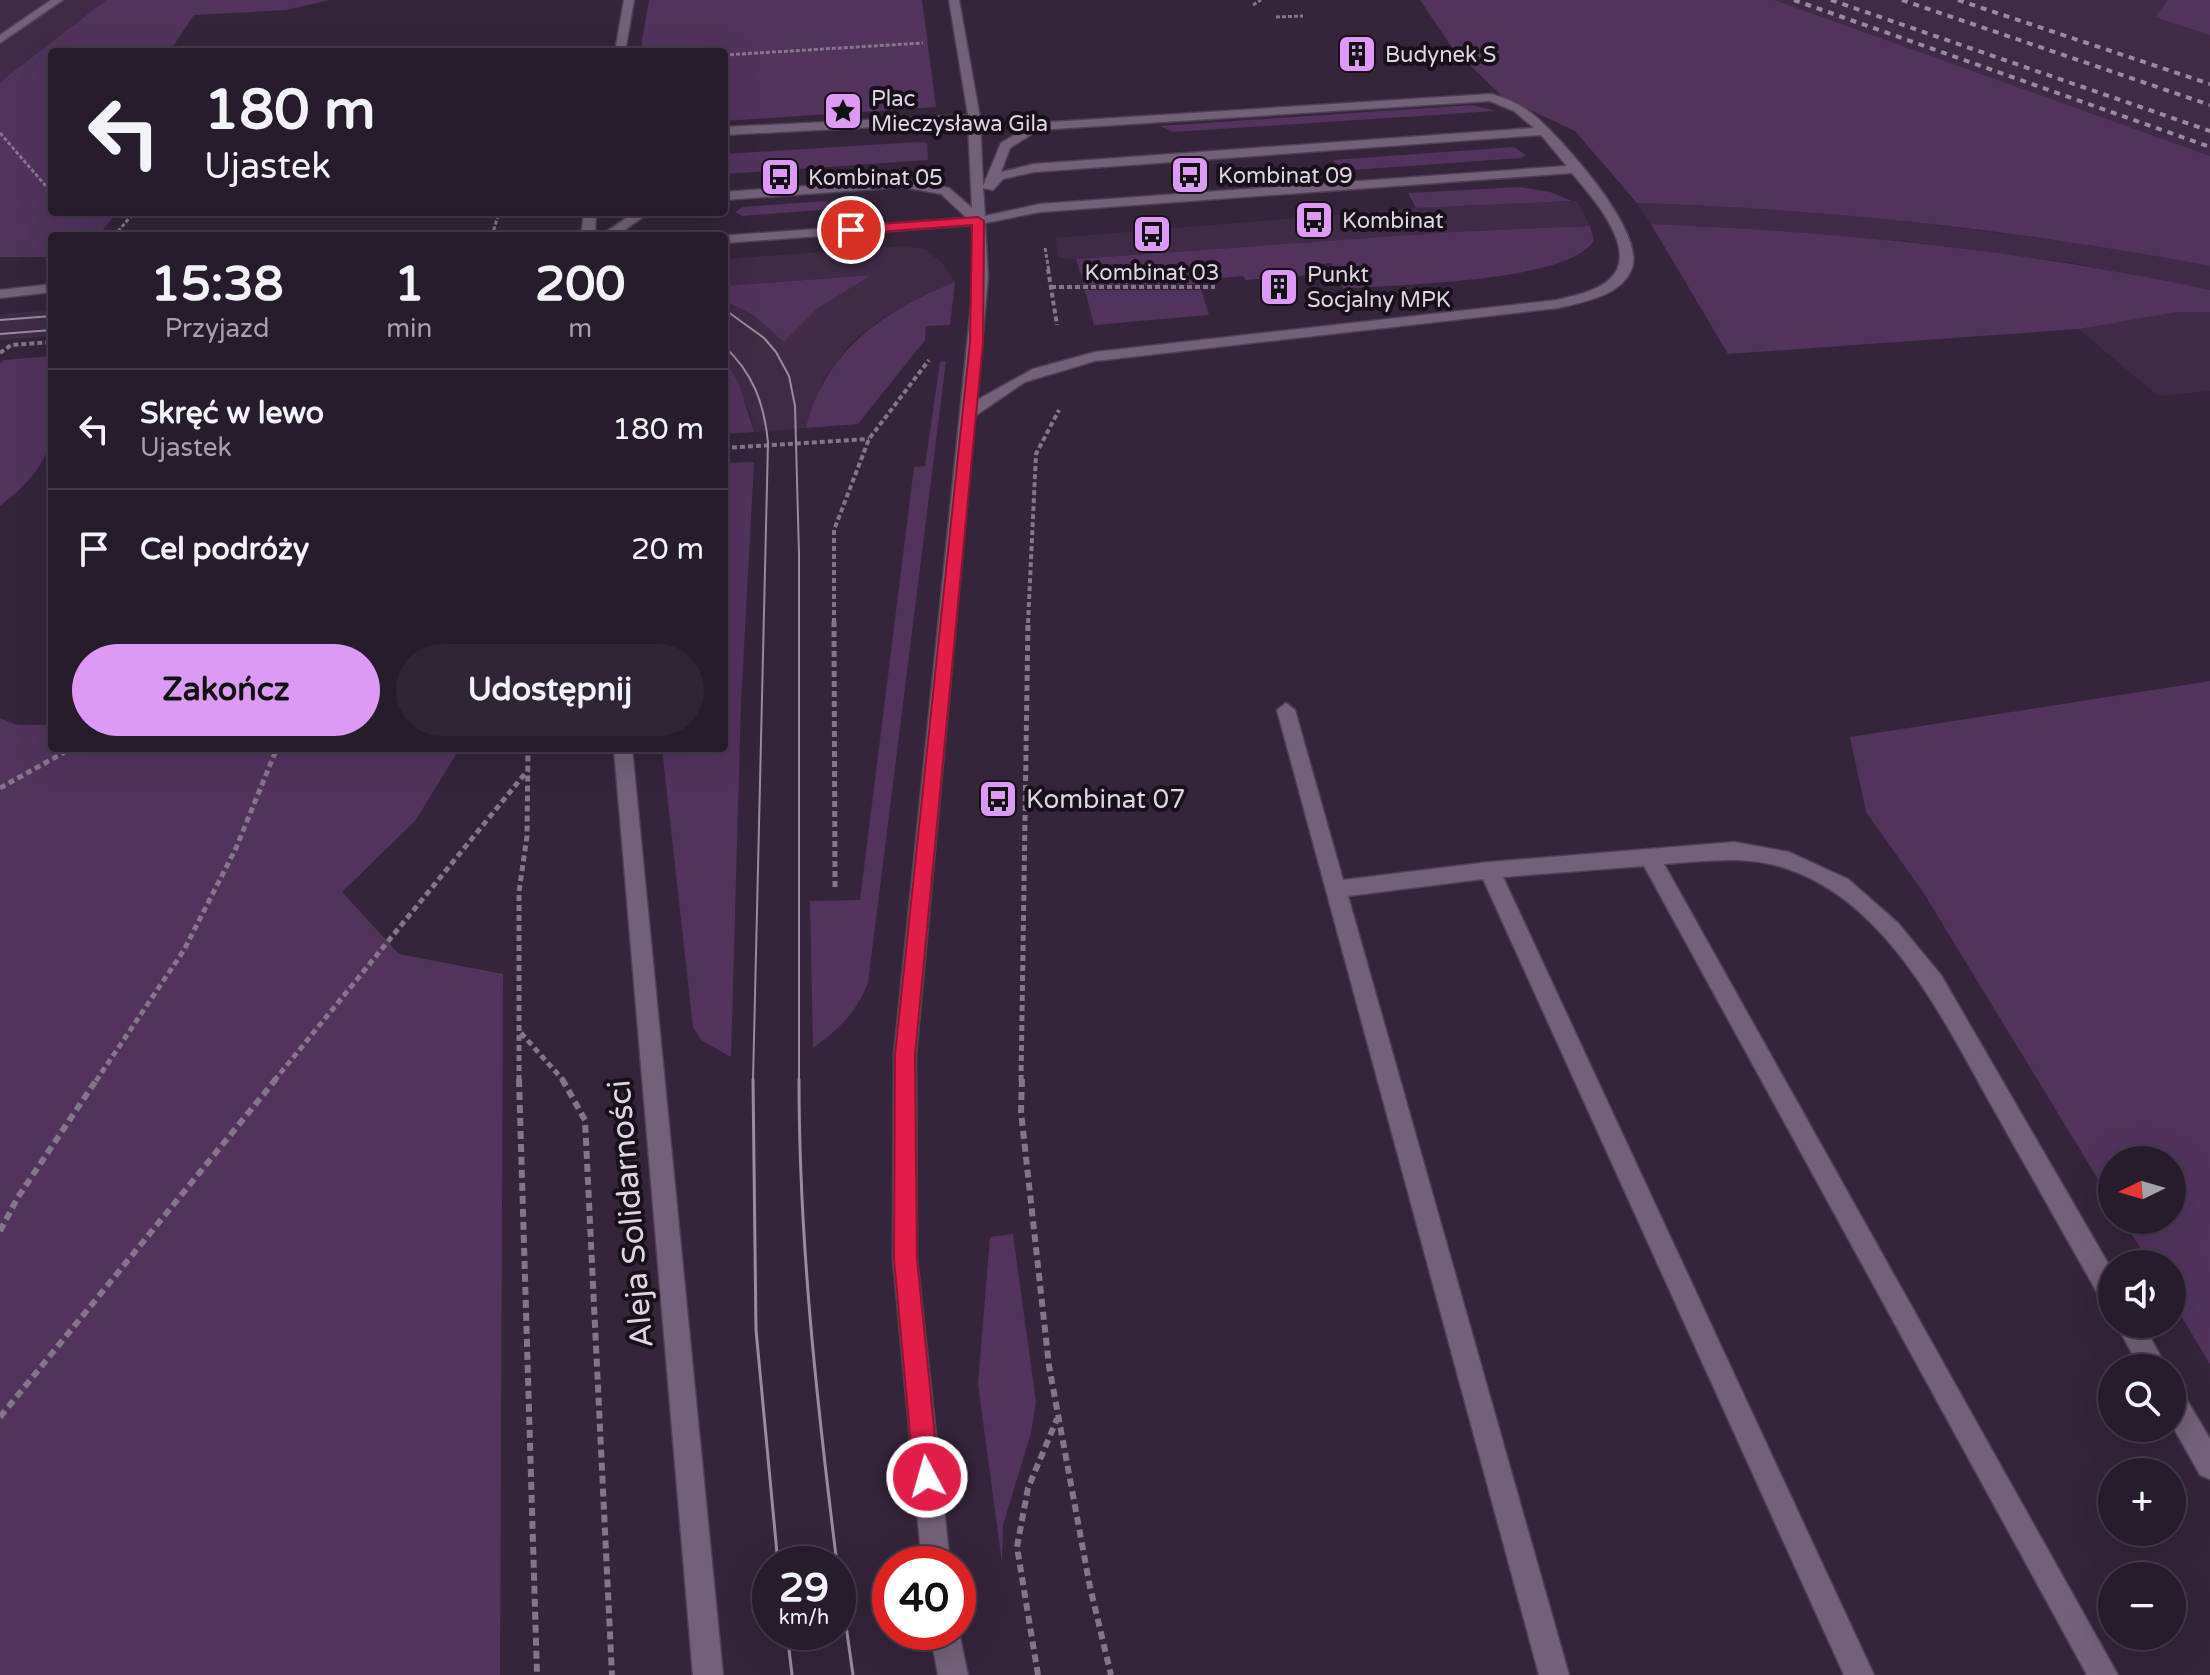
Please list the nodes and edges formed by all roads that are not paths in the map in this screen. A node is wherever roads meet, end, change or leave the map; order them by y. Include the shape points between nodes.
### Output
1 (58, 0) edge
2 (629, 0) edge
3 (954, 0) edge
4 (0, 40) edge
5 (621, 48) edge
6 (974, 118) junction
7 (728, 131) edge
8 (1544, 131) junction
9 (1576, 169) junction
10 (991, 181) junction
11 (728, 196) edge
12 (638, 216) edge
13 (978, 221) junction
14 (613, 232) edge
15 (728, 239) edge
16 (0, 284) edge
17 (48, 287) edge
18 (48, 288) edge
19 (0, 294) edge
20 (969, 413) junction
21 (1286, 710) dead end
22 (623, 752) edge
23 (1650, 857) junction
24 (1489, 870) junction
25 (1336, 889) junction
26 (2098, 1270) edge
27 (2186, 1423) edge
28 (2210, 1465) edge
29 (934, 1546) edge
30 (948, 1650) edge
31 (708, 1675) edge
32 (953, 1675) edge
33 (1554, 1675) edge
34 (1859, 1675) edge
35 (2103, 1675) edge

1 - 4 street
2 - 5 street
3 - 6 street
6 - 7 street
6 - 13 street
8 - 9 street
8 - 10 street via 1034,168
8 - 10 street via 1517,106 1483,96 1042,126 1005,146
9 - 13 street via 1040,208
9 - 20 street via 1616,220 1627,246 1623,274 1596,295 1558,304 1077,360 1014,379
10 - 13 street
11 - 13 street via 902,183 945,191
12 - 14 street
13 - 15 street
13 - 20 street via 981,277
16 - 17 street
18 - 19 street
20 - 29 street via 905,1055 905,1259
21 - 25 street
22 - 31 street, Aleja Solidarności
23 - 24 street
23 - 26 street via 1734,850 1789,860 1841,885 1891,929 1933,982
23 - 35 street
24 - 25 street
24 - 34 street
25 - 33 street
27 - 28 street
30 - 32 street

